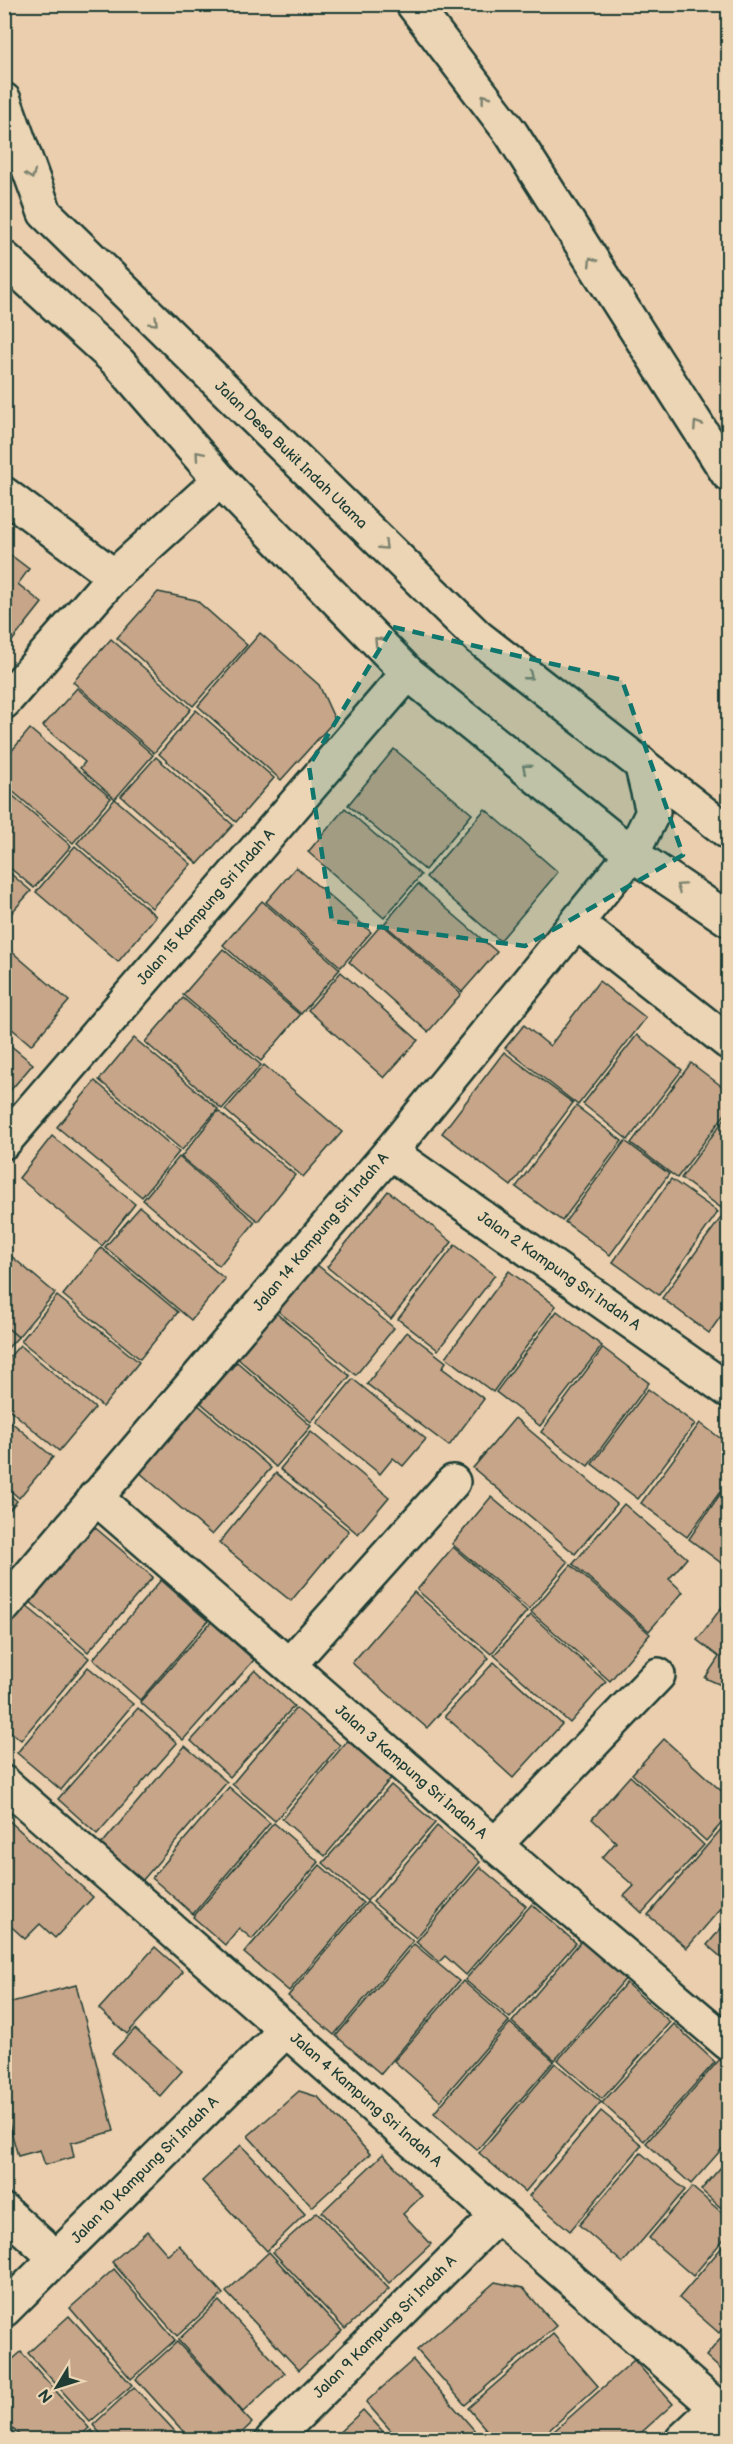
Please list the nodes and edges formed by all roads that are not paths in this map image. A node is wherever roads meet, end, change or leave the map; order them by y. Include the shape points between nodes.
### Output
1 (413, 4) edge
2 (4, 100) edge
3 (4, 258) edge
4 (729, 474) edge
5 (220, 480) junction
6 (4, 494) edge
7 (114, 576) junction
8 (408, 673) junction
9 (4, 702) edge
10 (641, 763) junction
11 (729, 832) edge
12 (632, 854) junction
13 (729, 920) edge
14 (577, 923) junction
15 (729, 1042) edge
16 (4, 1142) edge
17 (390, 1152) junction
18 (729, 1390) edge
19 (453, 1482) dead end
20 (95, 1497) junction
21 (4, 1606) edge
22 (289, 1665) junction
23 (658, 1675) dead end
24 (4, 1783) edge
25 (495, 1845) junction
26 (286, 2030) junction
27 (729, 2043) edge
28 (4, 2211) edge
29 (498, 2216) junction
30 (56, 2258) junction
31 (4, 2310) edge
32 (723, 2412) edge
33 (272, 2439) edge
34 (682, 2439) edge

4 -> 1 main road via 511,133
2 -> 10 main road, Jalan Desa Bukit Indah Utama via 45,213 478,637
5 -> 3 main road via 119,363
5 - 7 main road
8 -> 5 main road
6 - 7 main road
7 - 9 main road
12 -> 8 main road
8 - 16 main road, Jalan 15 Kampung Sri Indah A
10 - 11 main road, Jalan Desa Bukit Indah Utama
10 - 12 main road via 653,812
13 -> 12 main road
12 - 14 main road, Jalan 14 Kampung Sri Indah A
14 - 15 main road
14 - 17 main road, Jalan 14 Kampung Sri Indah A
17 - 18 main road, Jalan 2 Kampung Sri Indah A
17 - 20 main road, Jalan 14 Kampung Sri Indah A
19 - 22 main road
20 - 21 main road, Jalan 14 Kampung Sri Indah A
20 - 22 main road, Jalan 3 Kampung Sri Indah A
22 - 25 main road, Jalan 3 Kampung Sri Indah A
23 - 25 main road
24 - 26 main road, Jalan 4 Kampung Sri Indah A
25 - 27 main road, Jalan 3 Kampung Sri Indah A
26 - 29 main road, Jalan 4 Kampung Sri Indah A
26 - 30 main road, Jalan 10 Kampung Sri Indah A
28 - 30 main road
29 - 32 main road, Jalan 4 Kampung Sri Indah A
29 - 33 main road, Jalan 9 Kampung Sri Indah A
30 - 31 main road, Jalan 10 Kampung Sri Indah A
32 - 34 main road

